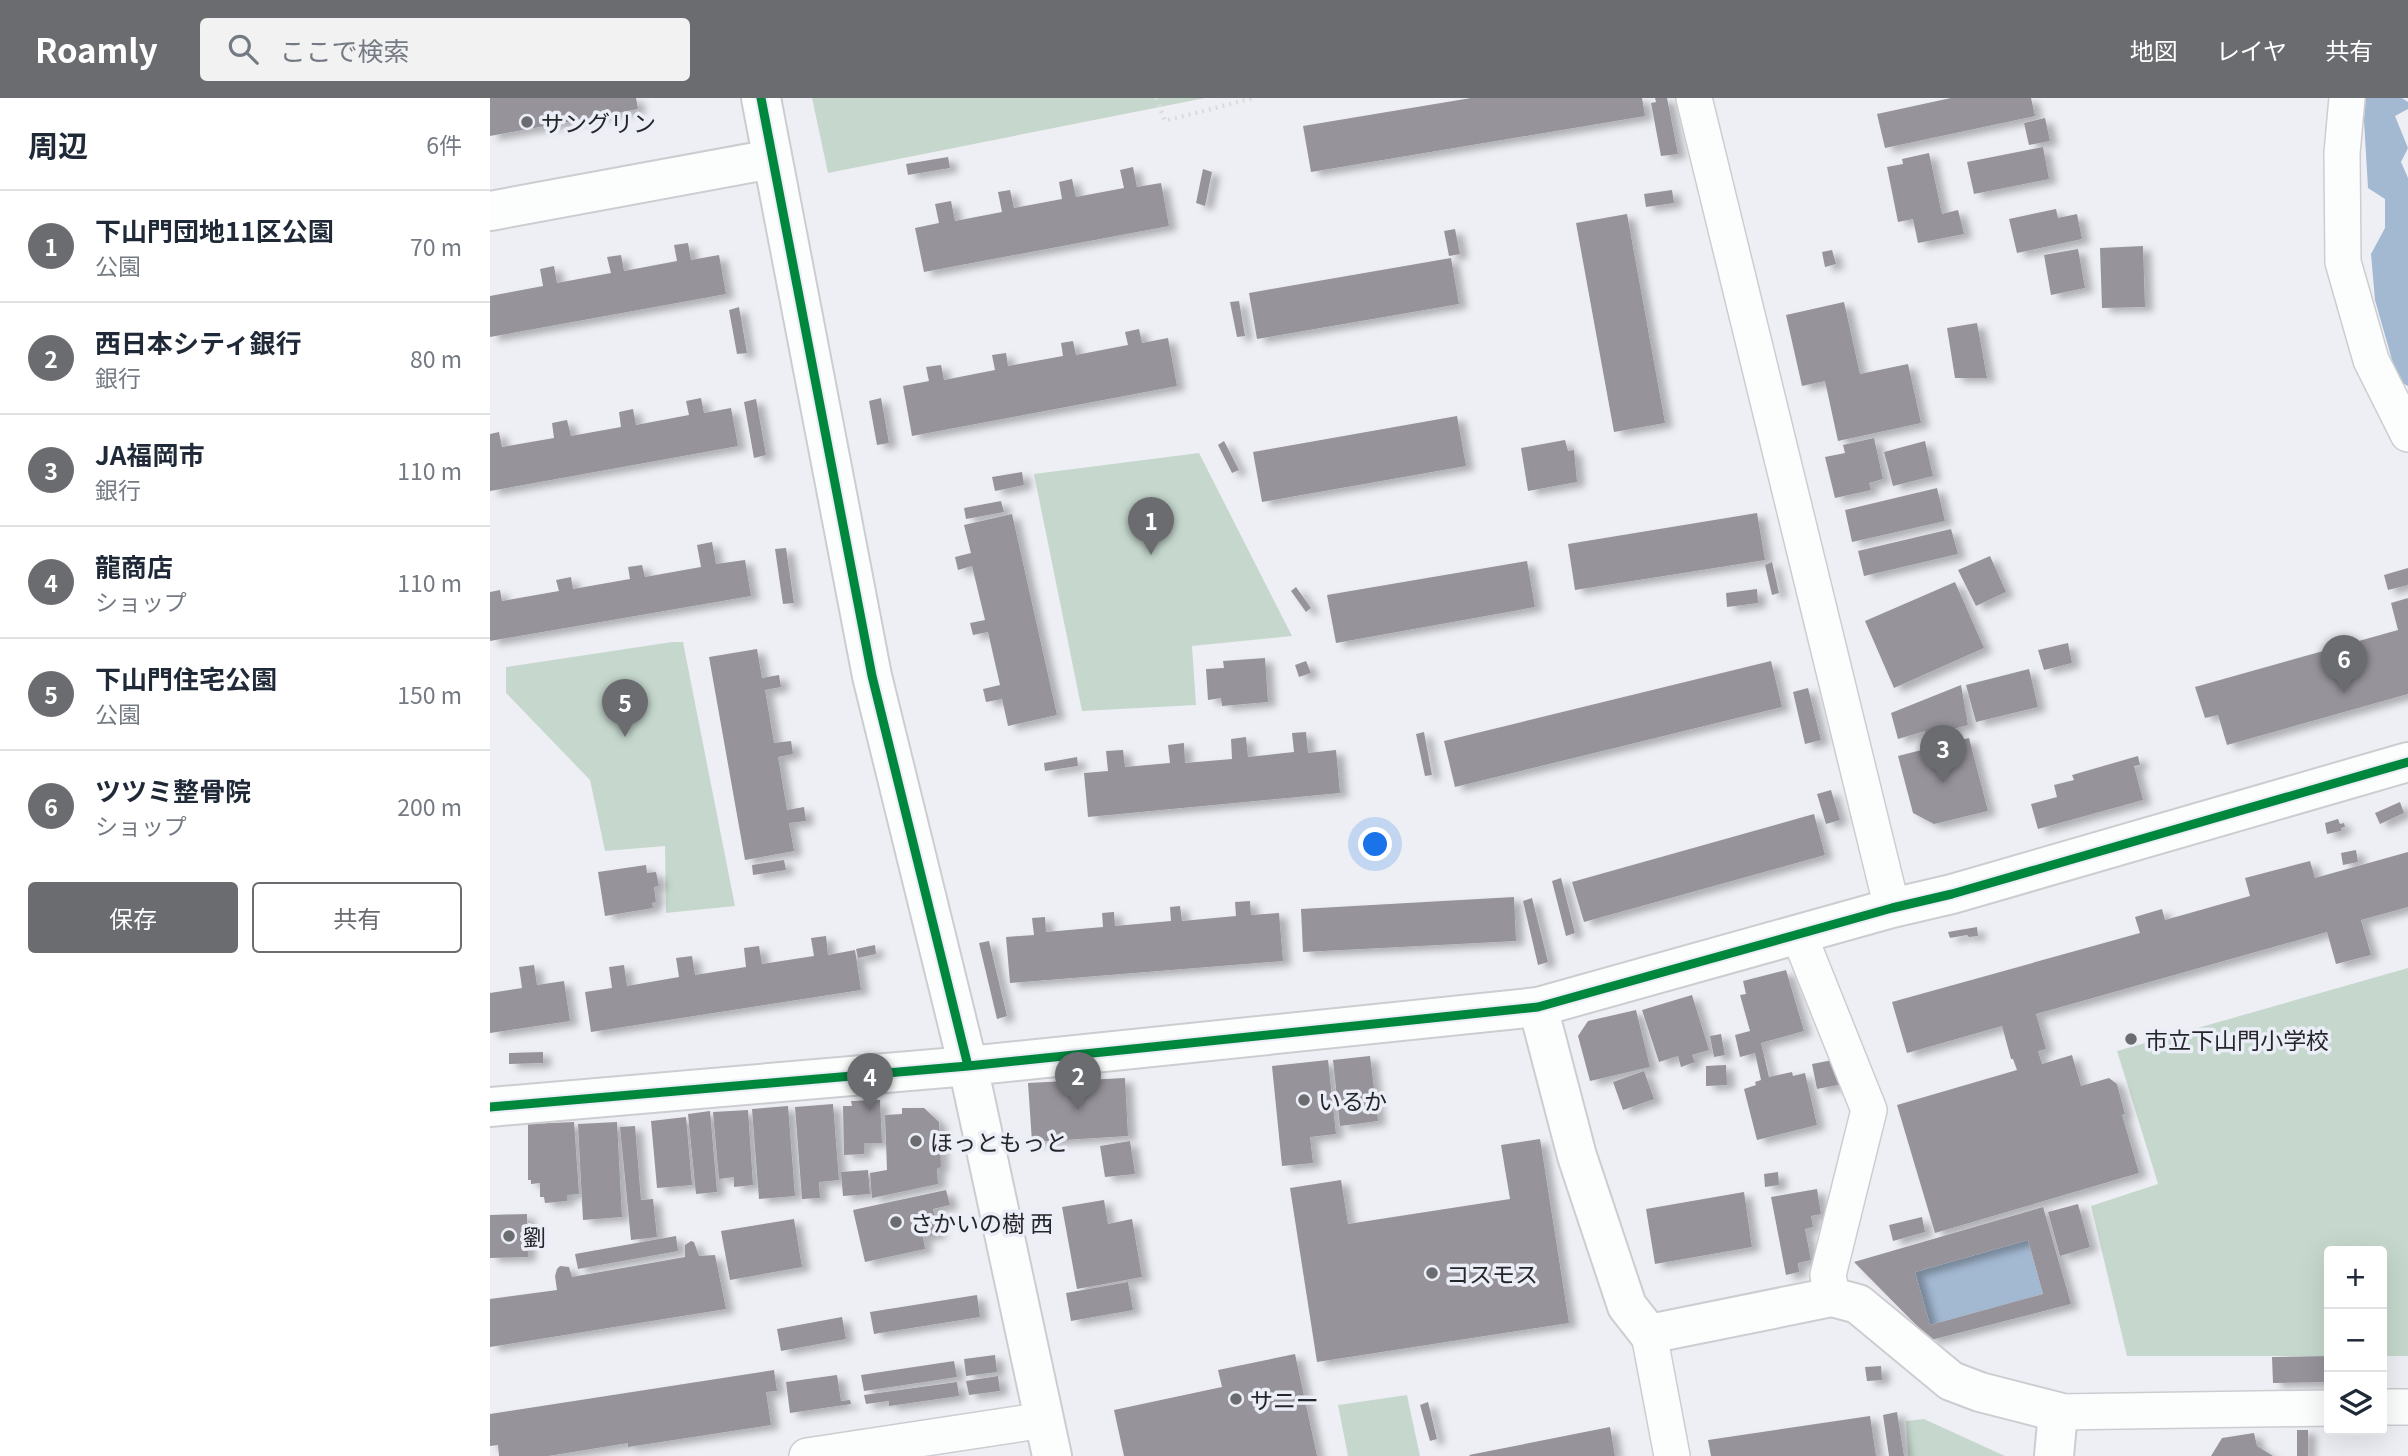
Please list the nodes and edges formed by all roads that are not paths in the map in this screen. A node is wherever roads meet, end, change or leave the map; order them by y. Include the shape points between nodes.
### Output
1 (761, 98) edge
2 (1694, 98) edge
3 (2347, 98) edge
4 (772, 159) junction
5 (490, 211) edge
6 (2408, 434) edge
7 (2408, 762) edge
8 (1892, 908) junction
9 (1799, 935) junction
10 (1538, 1007) junction
11 (968, 1066) junction
12 (490, 1107) edge
13 (1832, 1297) junction
14 (1649, 1334) junction
15 (2387, 1407) edge
16 (2408, 1407) edge
17 (2324, 1408) edge
18 (2057, 1412) junction
19 (1048, 1438) edge
20 (807, 1456) edge
21 (1672, 1456) edge
22 (2054, 1456) edge

1 - 4 street
2 - 8 street
3 - 6 street via 2342,153 2343,262 2371,359
4 - 5 street
4 - 11 street via 872,676
7 - 8 street
8 - 9 street
9 - 10 street
9 - 13 street via 1869,1110 1828,1275
10 - 11 street
10 - 14 street via 1577,1156 1610,1256 1627,1306
11 - 12 street
11 - 19 street
13 - 14 street
13 - 18 street via 1858,1304 1951,1381
14 - 21 street
15 - 16 street
17 - 18 street
18 - 22 street
19 - 20 street

